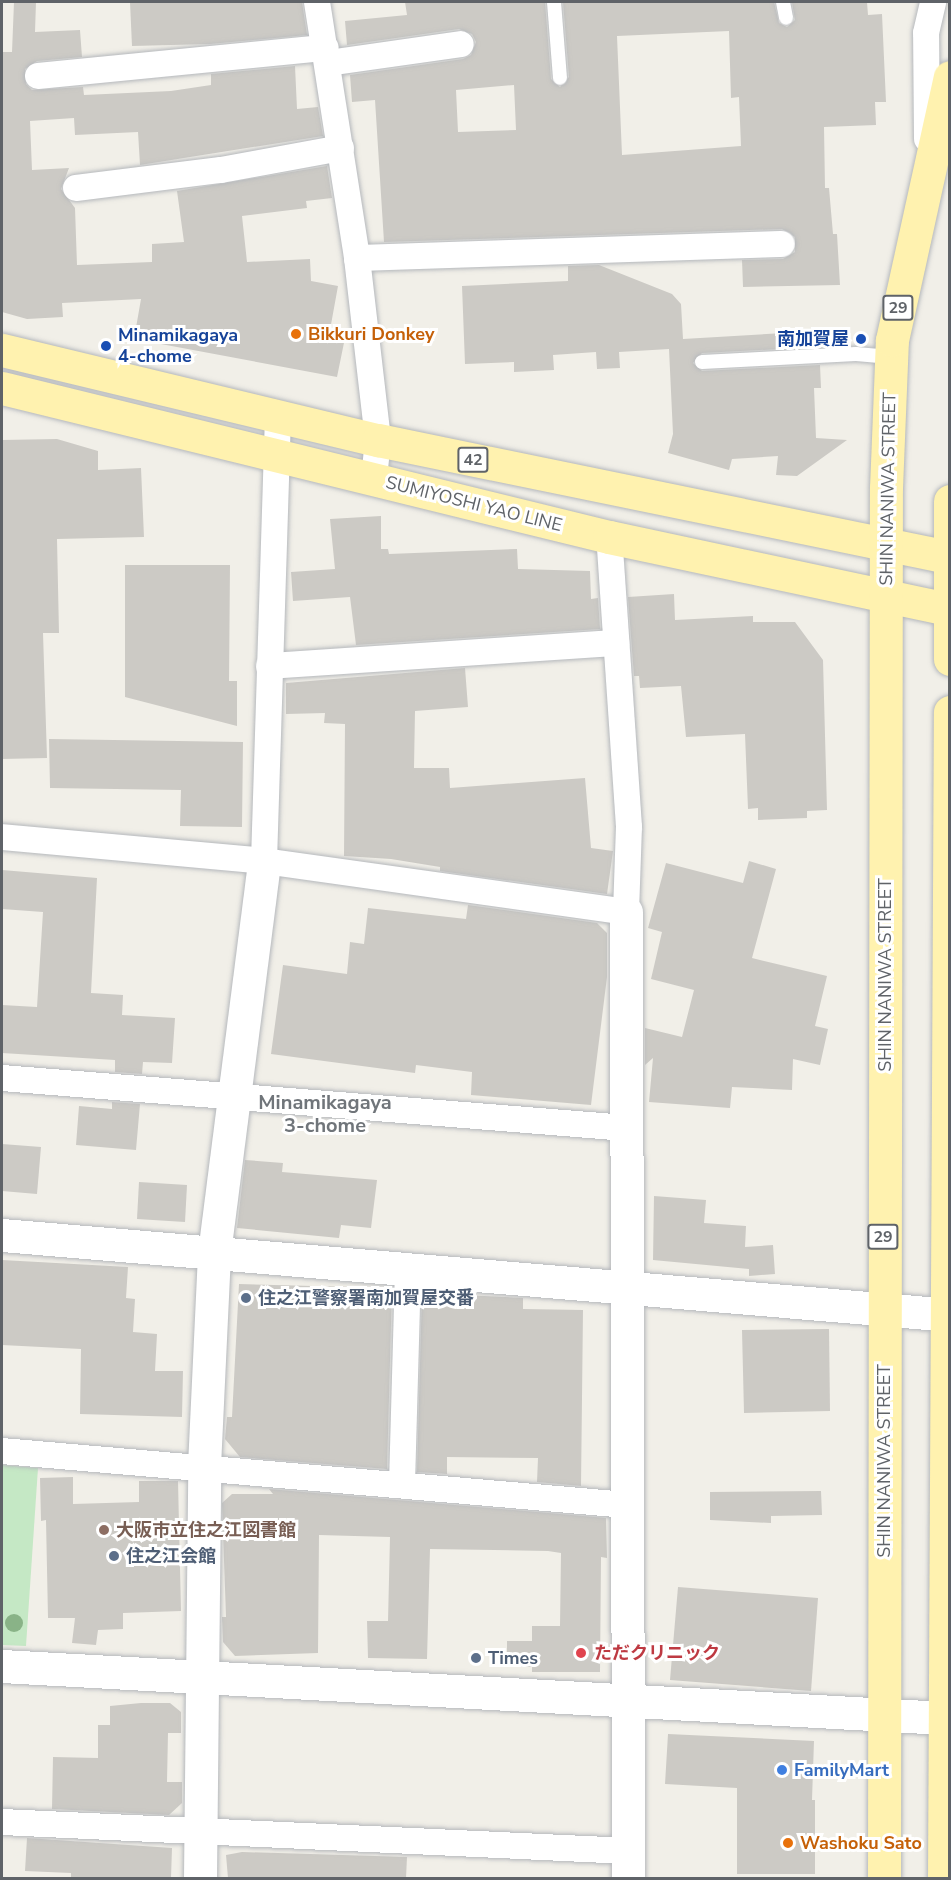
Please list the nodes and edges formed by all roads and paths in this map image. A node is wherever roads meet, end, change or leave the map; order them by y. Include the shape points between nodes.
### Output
1 (317, 2) edge
2 (554, 2) edge
3 (783, 2) edge
4 (933, 2) edge
5 (786, 18) dead end
6 (461, 44) dead end
7 (327, 55) junction
8 (38, 76) dead end
9 (950, 77) edge
10 (560, 78) dead end
11 (341, 148) junction
12 (928, 163) junction
13 (76, 188) dead end
14 (782, 244) dead end
15 (357, 258) junction
16 (2, 350) edge
17 (891, 357) junction
18 (702, 363) dead end
19 (2, 388) edge
20 (278, 416) junction
21 (378, 440) junction
22 (275, 454) junction
23 (374, 479) junction
24 (950, 501) edge
25 (609, 537) junction
26 (885, 543) junction
27 (949, 557) edge
28 (885, 595) junction
29 (949, 609) edge
30 (616, 643) junction
31 (950, 658) edge
32 (269, 666) junction
33 (950, 712) edge
34 (2, 837) edge
35 (264, 861) junction
36 (627, 912) junction
37 (2, 1078) edge
38 (234, 1097) junction
39 (626, 1128) junction
40 (2, 1235) edge
41 (214, 1253) junction
42 (408, 1269) junction
43 (628, 1288) junction
44 (883, 1308) junction
45 (947, 1314) edge
46 (2, 1451) edge
47 (204, 1466) junction
48 (402, 1484) junction
49 (627, 1505) junction
50 (2, 1666) edge
51 (200, 1678) junction
52 (627, 1702) junction
53 (884, 1717) junction
54 (944, 1718) junction
55 (2, 1822) edge
56 (201, 1833) junction
57 (628, 1865) edge
58 (200, 1878) edge
59 (884, 1878) edge
60 (944, 1878) edge

1 - 7 street
2 - 10 lane
3 - 5 lane
4 - 12 street via 926,33
6 - 7 street
7 - 8 street
7 - 11 street
9 - 12 main road, SHIN NANIWA STREET / 29
11 - 13 street via 221,170
11 - 15 street
12 - 17 main road, SHIN NANIWA STREET / 29
14 - 15 street
15 - 21 street
16 - 20 main road, 42
17 - 18 lane via 856,354
17 - 26 main road, SHIN NANIWA STREET / 29
19 - 22 main road, SUMIYOSHI YAO LINE / 42
20 - 21 main road, 42
20 - 22 street
21 - 23 street
21 - 26 main road, 42
22 - 23 main road, SUMIYOSHI YAO LINE / 42
22 - 32 street
23 - 25 main road, SUMIYOSHI YAO LINE / 42
24 - 27 main road
25 - 28 main road, SUMIYOSHI YAO LINE / 42
25 - 30 street
26 - 27 main road, 42
26 - 28 main road, SHIN NANIWA STREET / 29
27 - 29 main road
28 - 29 main road, SUMIYOSHI YAO LINE / 42
28 - 44 main road, SHIN NANIWA STREET / 29
29 - 31 main road
30 - 32 street
30 - 36 street via 630,827
32 - 35 street
33 - 45 main road
34 - 35 street
35 - 36 street
35 - 38 street
36 - 39 street
37 - 38 street
38 - 39 street
38 - 41 street
39 - 43 street
40 - 41 street
41 - 42 street
41 - 47 street
42 - 43 street
42 - 48 street
43 - 44 street
43 - 49 street
44 - 45 street
44 - 53 main road, SHIN NANIWA STREET / 29
45 - 54 main road
46 - 47 street
47 - 48 street
47 - 51 street
48 - 49 street
49 - 52 street
50 - 51 street
51 - 52 street
51 - 56 street
52 - 53 street
52 - 57 street
53 - 54 street
53 - 59 main road, SHIN NANIWA STREET / 29
54 - 60 main road
55 - 56 street
56 - 57 street
56 - 58 street

